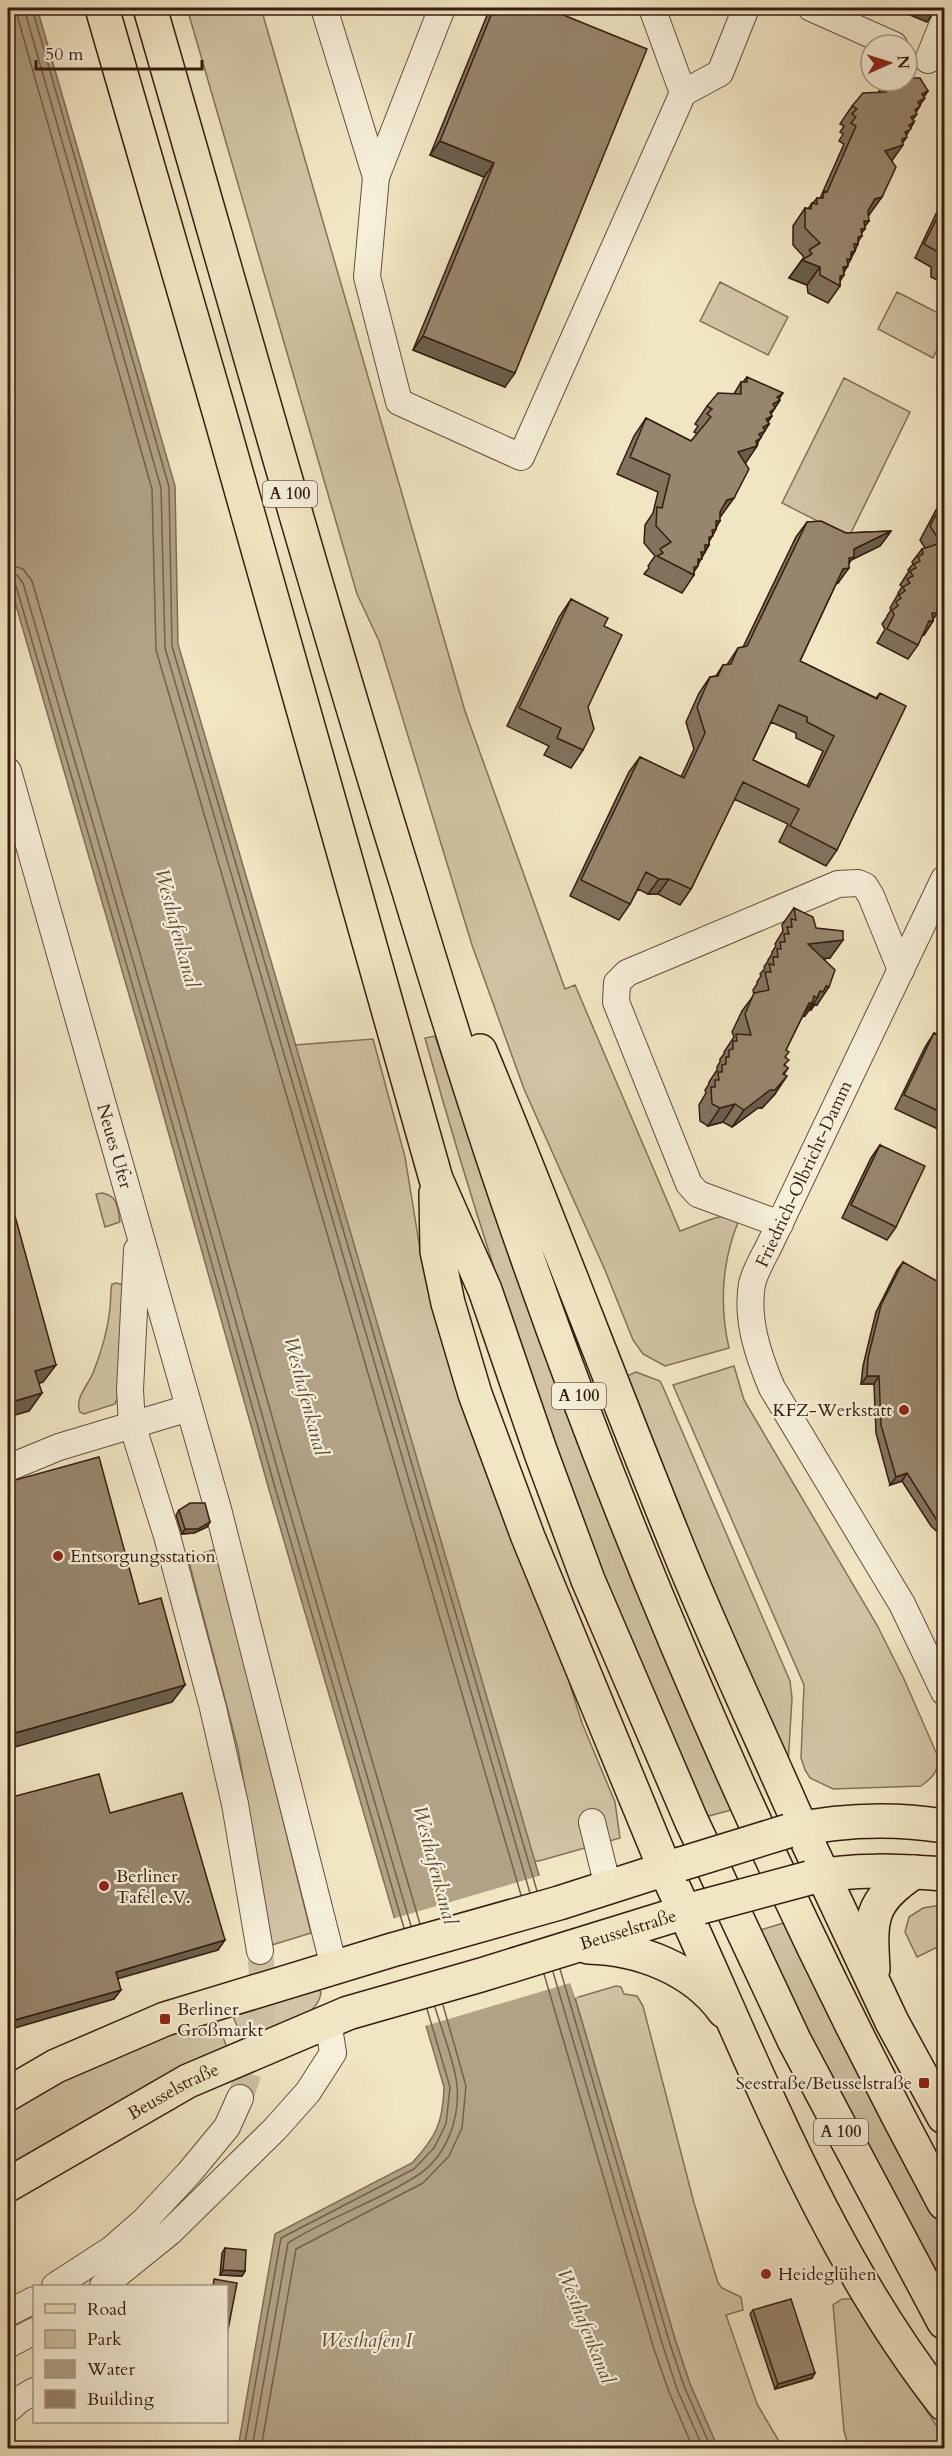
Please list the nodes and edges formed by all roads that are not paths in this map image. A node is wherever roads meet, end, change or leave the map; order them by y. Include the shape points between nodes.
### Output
1 (102, 8) edge
2 (150, 8) edge
3 (324, 8) edge
4 (442, 8) edge
5 (652, 8) edge
6 (746, 8) edge
7 (811, 8) edge
8 (945, 21) edge
9 (867, 33) edge
10 (927, 59) edge
11 (683, 93) junction
12 (376, 177) junction
13 (8, 771) edge
14 (945, 879) edge
15 (901, 970) junction
16 (436, 980) junction
17 (436, 1179) junction
18 (137, 1223) junction
19 (780, 1224) junction
20 (189, 1408) junction
21 (132, 1424) junction
22 (8, 1468) edge
23 (945, 1692) edge
24 (592, 1822) dead end
25 (945, 1826) edge
26 (795, 1829) junction
27 (673, 1866) junction
28 (929, 1873) edge
29 (816, 1877) junction
30 (609, 1887) junction
31 (693, 1910) junction
32 (572, 1946) junction
33 (260, 1951) tunnel mouth
34 (334, 1967) junction
35 (874, 1985) junction
36 (338, 2017) junction
37 (740, 2033) junction
38 (8, 2094) edge
39 (240, 2097) tunnel mouth
40 (945, 2117) edge
41 (8, 2185) edge
42 (945, 2203) edge
43 (57, 2285) edge
44 (104, 2285) edge
45 (33, 2300) edge
46 (8, 2313) edge
47 (945, 2322) edge
48 (33, 2332) edge
49 (8, 2345) edge
50 (33, 2392) edge
51 (945, 2404) edge
52 (8, 2410) edge

1 - 17 main road, A 100
2 - 16 main road, A 100 via 339,667
3 - 12 street
4 - 12 street
5 - 11 street
6 - 11 street via 720,73
7 - 9 street
8 - 10 street
11 - 12 street via 521,457 399,402 367,277
13 - 18 street, Neues Ufer
14 - 15 street, Friedrich-Olbricht-Damm
15 - 19 street, Friedrich-Olbricht-Damm
15 - 19 street via 871,896 858,883 838,884 627,973 617,983 616,1002 688,1185 698,1194
16 - 26 main road via 466,1017
16 - 42 main road, A 100 via 508,1202 646,1568 804,1929 874,2073
17 - 27 main road via 437,1251 475,1394 578,1662
17 - 47 main road, A 100 via 485,1290 588,1580 691,1820 794,2040
18 - 20 street, Neues Ufer
18 - 21 street
19 - 23 street, Friedrich-Olbricht-Damm via 752,1284 757,1352 772,1388 902,1604
20 - 21 street
20 - 34 street, Neues Ufer
21 - 22 street
21 - 33 street via 213,1708 235,1804
24 - 30 street
25 - 26 main road via 845,1822
26 - 27 main road, bridge
26 - 29 main road
27 - 30 main road
27 - 31 main road
28 - 29 main road, Beusselstraße
28 - 35 main road via 888,1891 873,1917 870,1930
29 - 31 main road, Beusselstraße, bridge
29 - 35 main road
30 - 34 main road
31 - 32 main road, Beusselstraße
31 - 37 main road
32 - 36 main road, Beusselstraße
32 - 37 main road via 617,1949 664,1964 717,2001
34 - 36 main road
34 - 38 main road via 165,2019 56,2066
35 - 40 main road
36 - 41 main road, Beusselstraße via 188,2081
36 - 44 street via 333,2053 308,2092 170,2232
37 - 51 main road via 811,2187 874,2304
39 - 43 street via 227,2127 152,2212 112,2249
45 - 46 street
48 - 49 street
50 - 52 street

